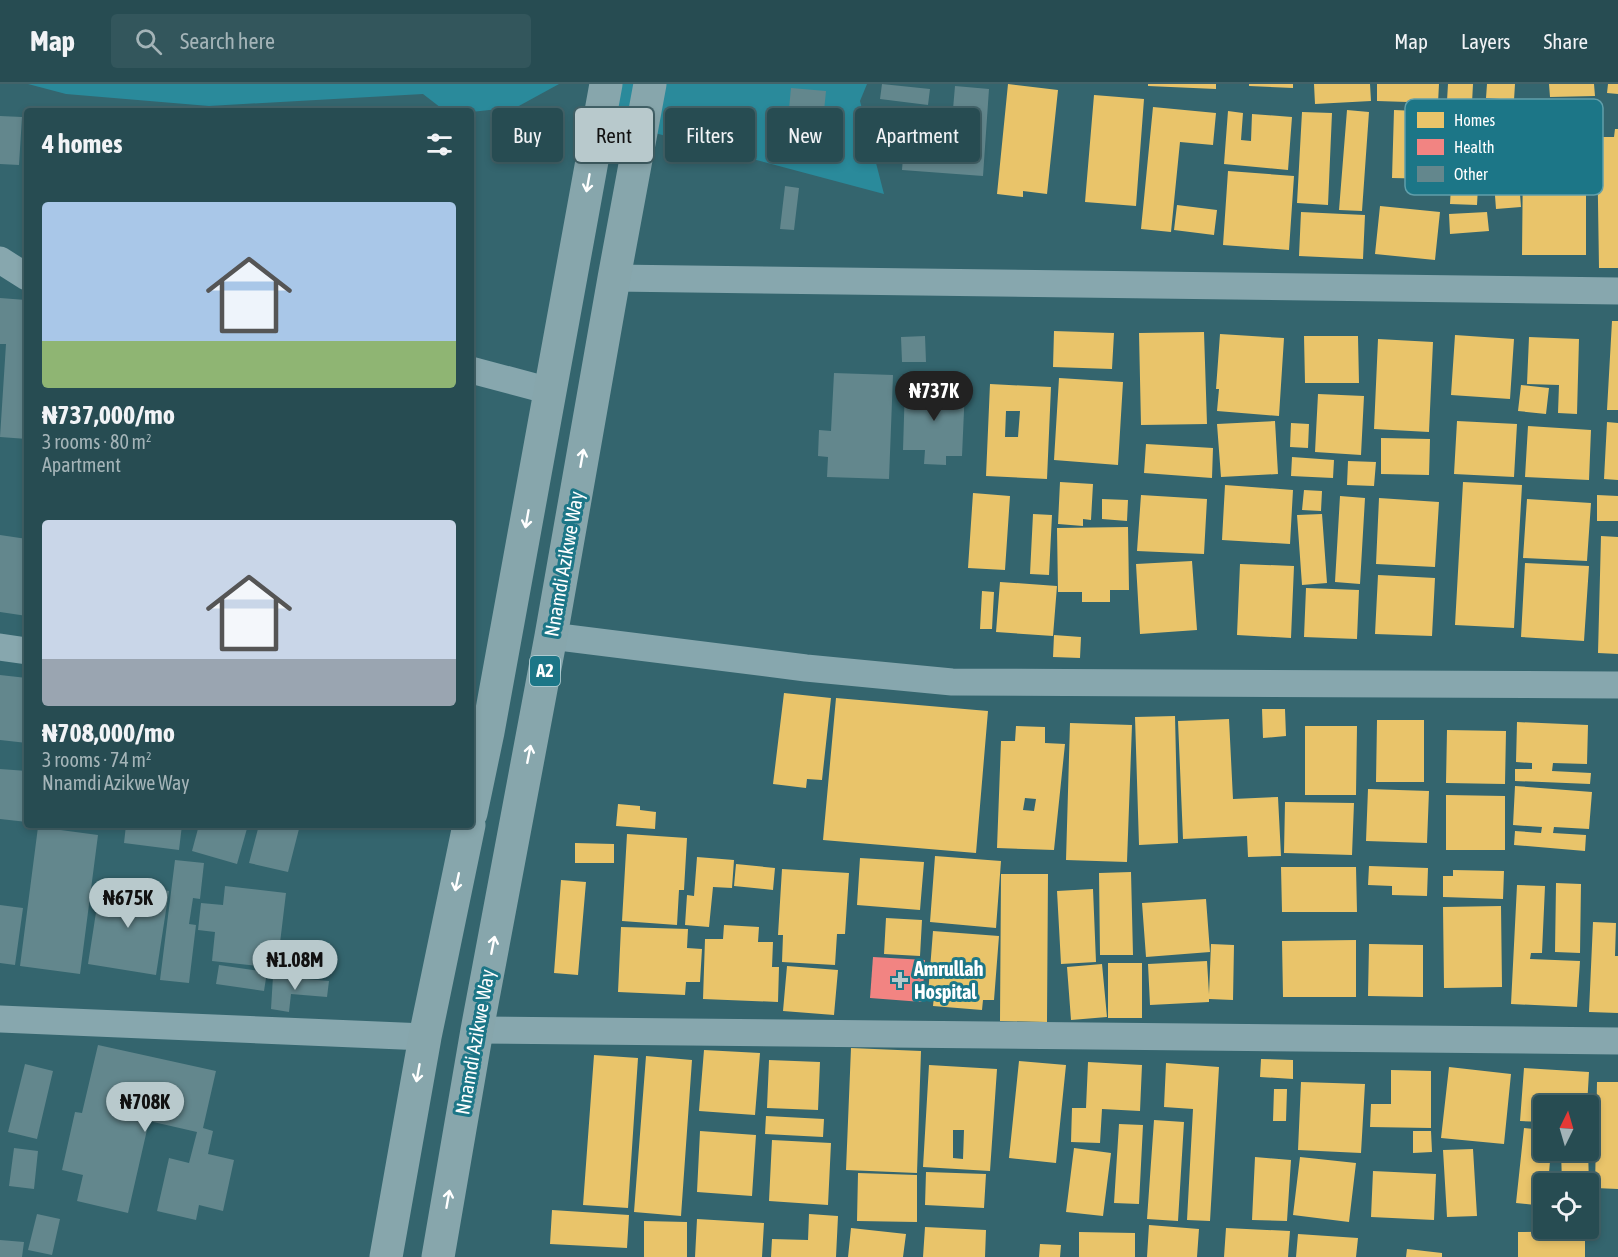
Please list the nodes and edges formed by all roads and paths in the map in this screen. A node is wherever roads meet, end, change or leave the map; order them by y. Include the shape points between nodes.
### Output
1 (606, 84) edge
2 (650, 84) edge
3 (0, 260) edge
4 (24, 275) edge
5 (614, 278) junction
6 (1618, 291) edge
7 (474, 371) edge
8 (550, 391) junction
9 (551, 636) junction
10 (0, 647) edge
11 (24, 651) edge
12 (1618, 685) edge
13 (479, 731) edge
14 (474, 782) edge
15 (467, 828) edge
16 (0, 1019) edge
17 (477, 1030) junction
18 (425, 1037) junction
19 (1618, 1041) edge
20 (386, 1257) edge
21 (438, 1257) edge

1 -> 8 highway, A2
2 - 5 highway, Nnamdi Azikwe Way / A2
3 - 4 street
5 - 6 street
9 -> 5 highway, Nnamdi Azikwe Way / A2
7 - 8 street
8 -> 13 highway, A2
9 - 12 street via 952,682
17 -> 9 highway, Nnamdi Azikwe Way / A2
10 - 11 street
13 - 14 highway, A2
15 -> 18 highway
16 - 18 street
17 - 19 street
21 -> 17 highway, Nnamdi Azikwe Way / A2
18 -> 20 highway

